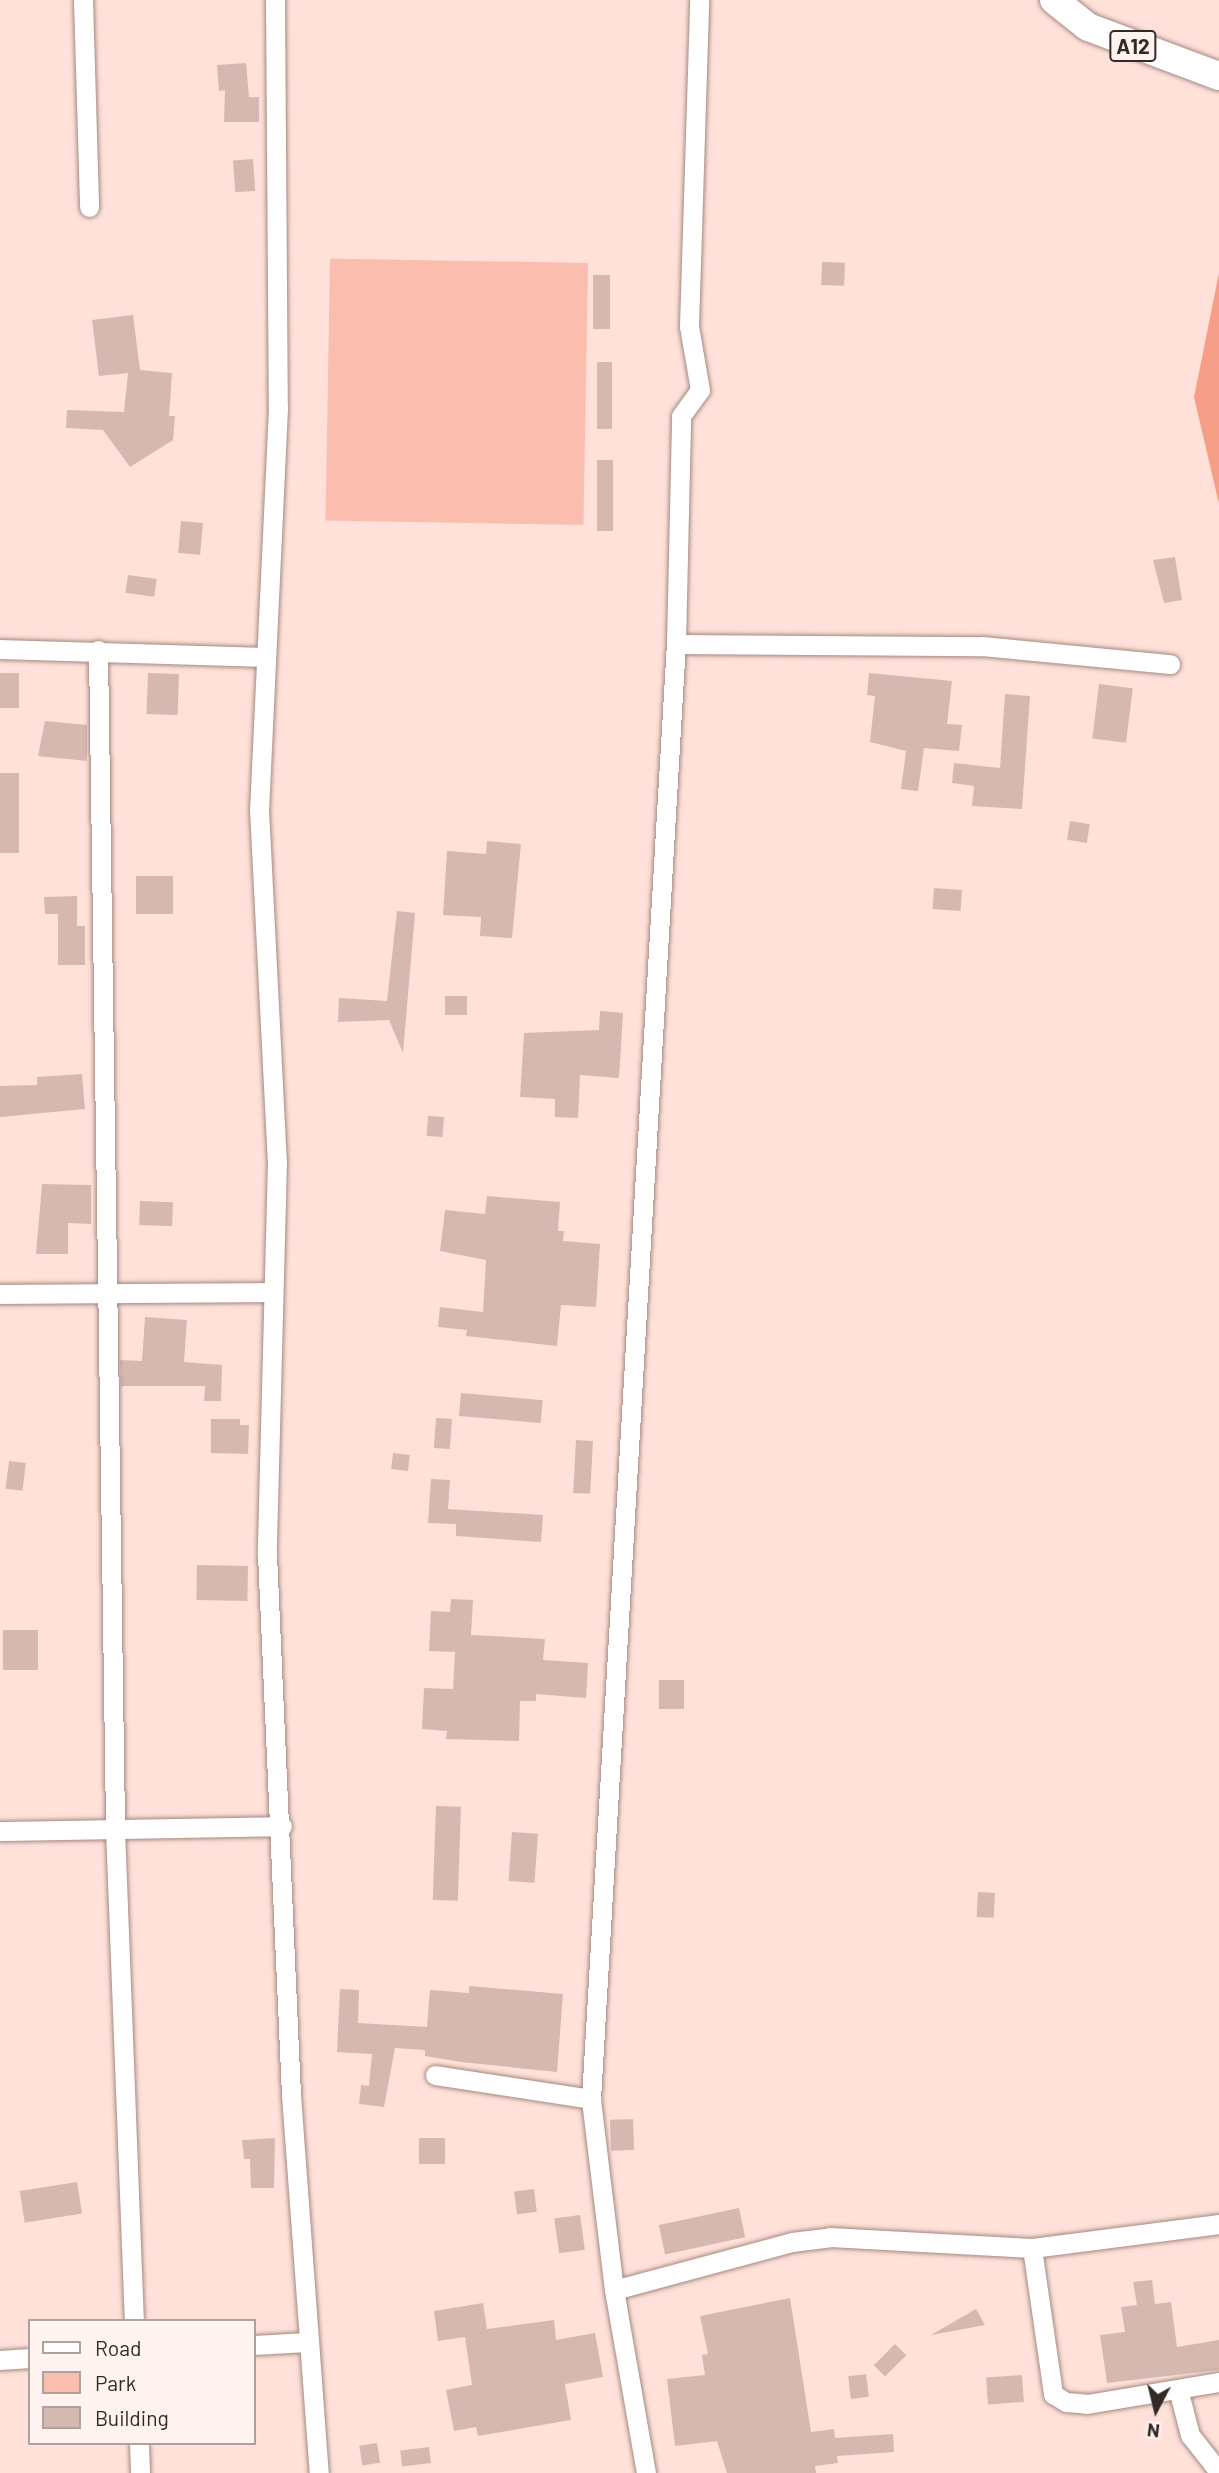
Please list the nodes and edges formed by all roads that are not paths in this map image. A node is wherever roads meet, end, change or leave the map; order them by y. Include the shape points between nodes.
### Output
1 (83, 0) edge
2 (275, 0) edge
3 (699, 0) edge
4 (1054, 0) edge
5 (1219, 76) edge
6 (89, 207) dead end
7 (676, 644) junction
8 (0, 649) edge
9 (98, 650) junction
10 (265, 657) junction
11 (1170, 664) dead end
12 (109, 1291) junction
13 (271, 1292) junction
14 (0, 1294) edge
15 (282, 1826) junction
16 (115, 1829) junction
17 (0, 1831) edge
18 (435, 2075) dead end
19 (591, 2099) junction
20 (1219, 2224) edge
21 (1032, 2248) junction
22 (614, 2290) junction
23 (134, 2319) edge
24 (307, 2342) junction
25 (256, 2345) edge
26 (28, 2358) edge
27 (0, 2361) edge
28 (1219, 2382) edge
29 (1178, 2389) junction
30 (139, 2445) edge
31 (1219, 2472) edge
32 (140, 2473) edge
33 (319, 2473) edge
34 (646, 2473) edge

1 - 6 street
2 - 10 street via 278,408
3 - 7 street via 689,326 700,390 681,416
4 - 5 highway, A12 via 1088,27
7 - 11 street via 982,646
7 - 19 street
8 - 9 street
9 - 10 street
9 - 12 street
10 - 13 street via 259,809 277,1161
12 - 13 street
12 - 14 street
12 - 16 street
13 - 15 street via 267,1554
15 - 16 street
15 - 24 street via 290,2095
16 - 17 street
16 - 23 street
18 - 19 street
19 - 22 street
20 - 21 street
21 - 22 street via 830,2237 792,2242
21 - 29 street via 1053,2394 1066,2402 1087,2404
22 - 34 street
24 - 25 street
24 - 33 street
26 - 27 street
28 - 29 street
29 - 31 street via 1190,2435
30 - 32 street

